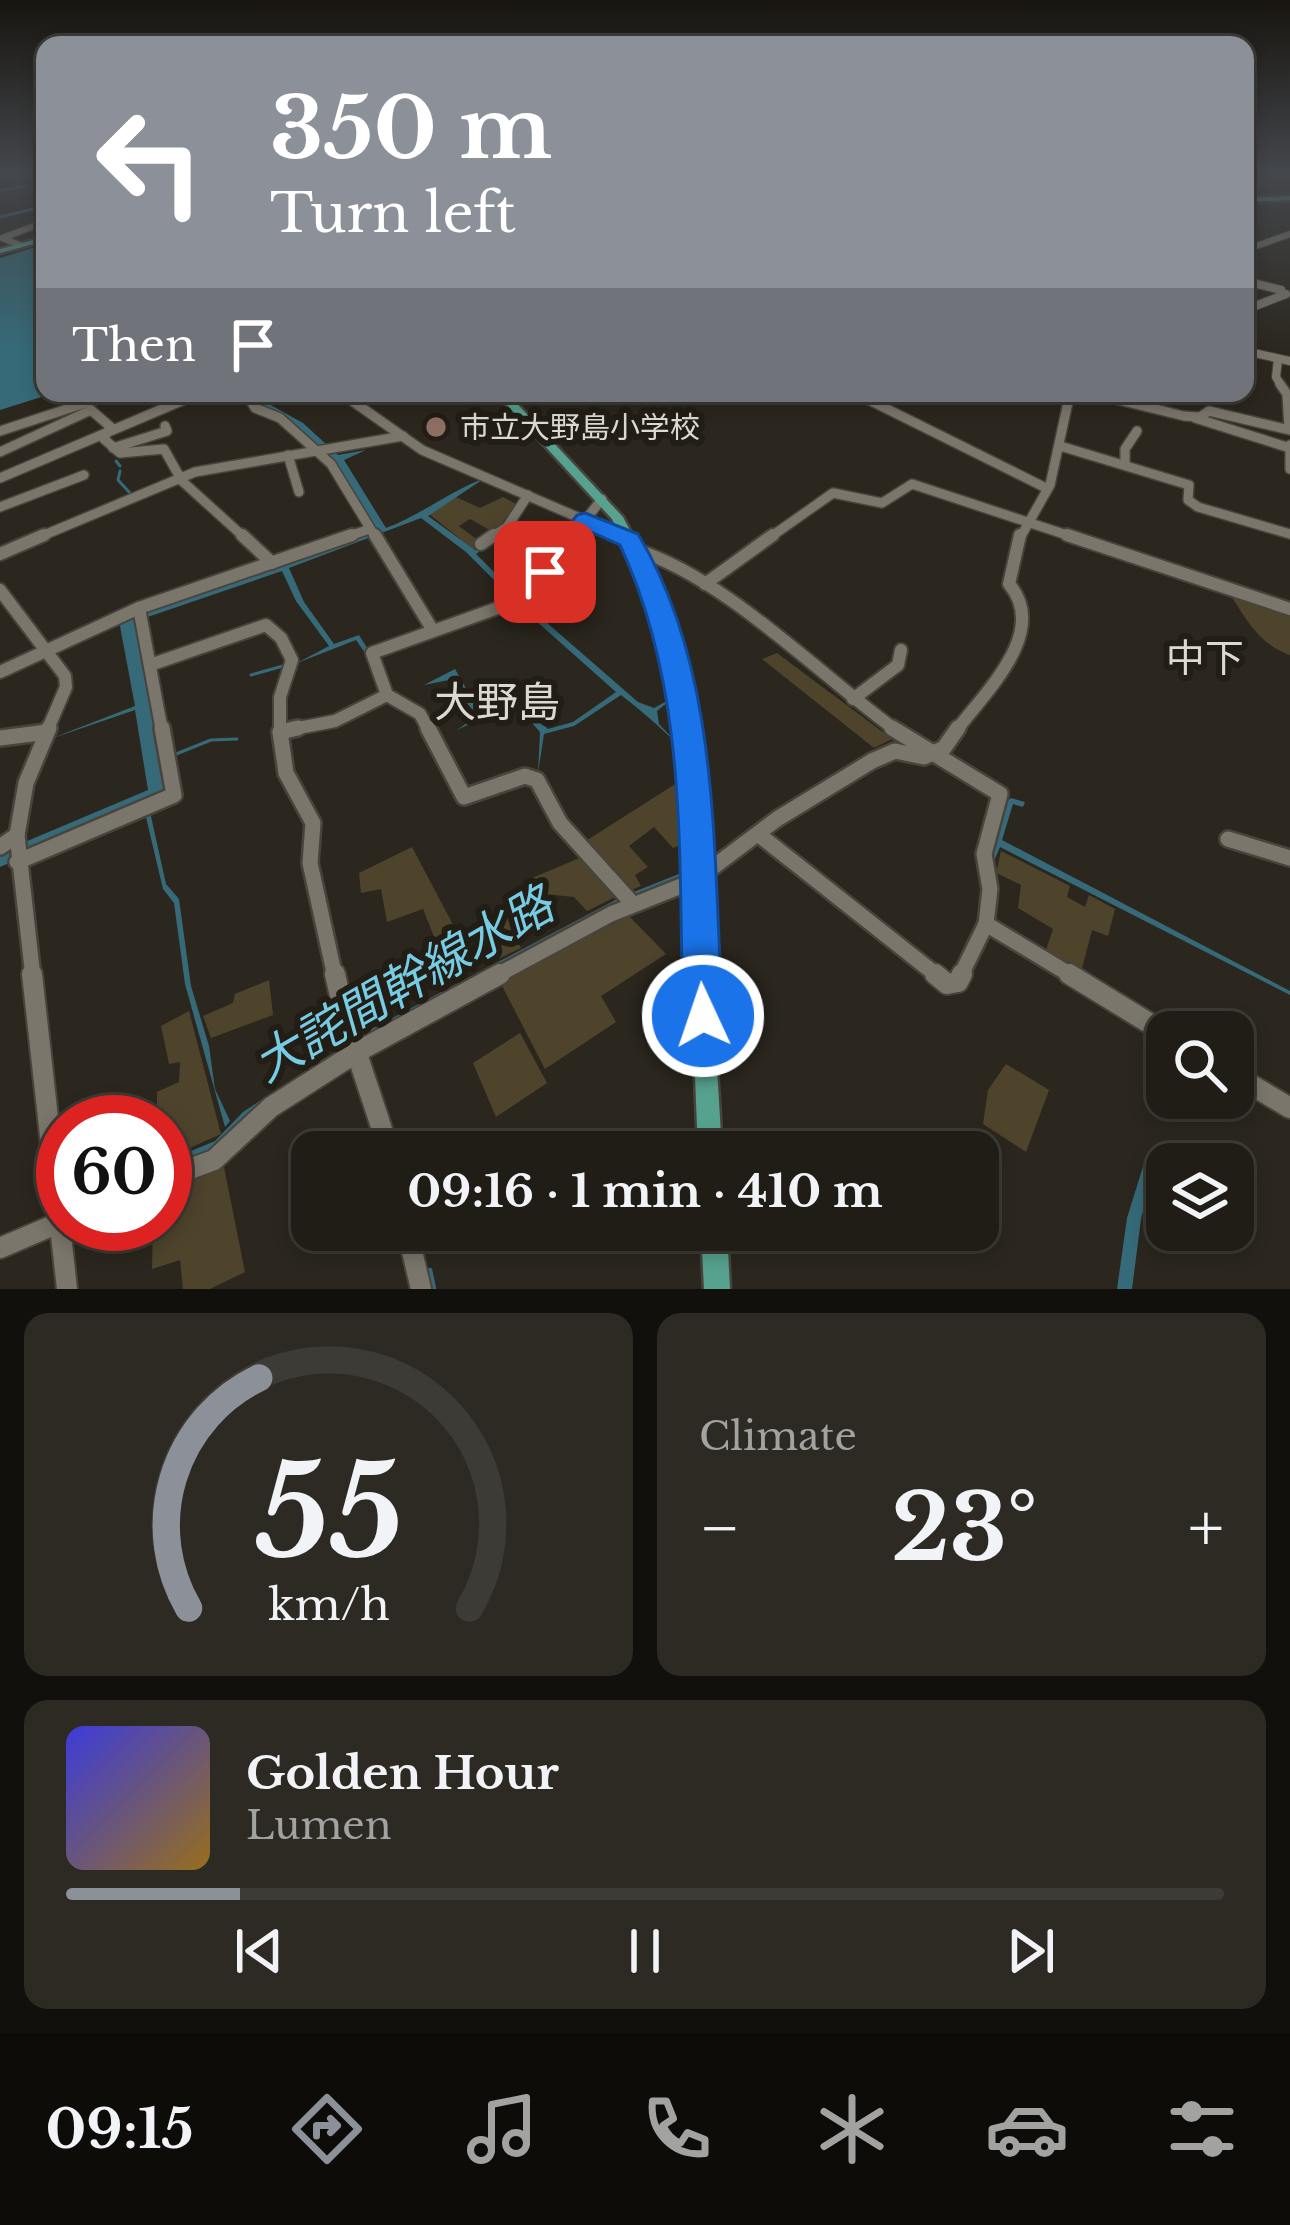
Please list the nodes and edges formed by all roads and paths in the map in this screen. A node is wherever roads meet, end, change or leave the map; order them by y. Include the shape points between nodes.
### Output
1 (15, 233) edge
2 (1290, 234) edge
3 (36, 241) edge
4 (20, 245) junction
5 (1254, 247) edge
6 (0, 250) edge
7 (1254, 284) edge
8 (1286, 293) edge
9 (1254, 306) edge
10 (1254, 355) edge
11 (1290, 361) edge
12 (1278, 362) junction
13 (86, 402) edge
14 (179, 402) edge
15 (250, 402) edge
16 (354, 402) edge
17 (510, 402) edge
18 (873, 402) edge
19 (1067, 402) edge
20 (1129, 402) edge
21 (73, 406) junction
22 (1194, 417) junction
23 (165, 427) dead end
24 (1289, 429) edge
25 (33, 431) junction
26 (110, 431) junction
27 (1137, 431) dead end
28 (0, 434) edge
29 (403, 436) junction
30 (1060, 446) junction
31 (1290, 446) edge
32 (113, 448) junction
33 (0, 452) edge
34 (321, 453) junction
35 (288, 455) junction
36 (1125, 465) junction
37 (1290, 470) edge
38 (84, 475) dead end
39 (181, 477) junction
40 (0, 478) edge
41 (1041, 487) junction
42 (299, 492) dead end
43 (528, 495) junction
44 (602, 499) junction
45 (0, 507) edge
46 (585, 520) junction
47 (1027, 524) junction
48 (372, 533) junction
49 (1290, 534) edge
50 (481, 544) dead end
51 (633, 545) junction
52 (0, 554) edge
53 (272, 563) junction
54 (705, 584) junction
55 (0, 590) edge
56 (1290, 609) edge
57 (140, 614) junction
58 (432, 629) junction
59 (47, 648) junction
60 (901, 650) dead end
61 (150, 665) junction
62 (0, 672) edge
63 (387, 695) junction
64 (853, 699) junction
65 (280, 732) junction
66 (47, 733) junction
67 (0, 738) edge
68 (934, 755) junction
69 (758, 834) junction
70 (1228, 839) dead end
71 (14, 849) edge
72 (1290, 858) edge
73 (696, 880) junction
74 (628, 899) junction
75 (986, 924) junction
76 (1146, 1021) edge
77 (353, 1046) junction
78 (1254, 1087) edge
79 (46, 1095) edge
80 (1290, 1108) edge
81 (382, 1131) edge
82 (709, 1131) edge
83 (192, 1168) edge
84 (36, 1229) edge
85 (0, 1247) edge
86 (64, 1251) edge
87 (412, 1251) edge
88 (712, 1251) edge
89 (709, 1288) edge
90 (67, 1289) edge
91 (421, 1289) edge

1 - 4 street via 2,238
2 - 5 street
3 - 4 main road
4 - 6 main road
7 - 8 street
8 - 9 street
10 - 12 street
11 - 12 street
12 - 24 street
13 - 21 street
14 - 26 street
15 - 34 street
16 - 29 street
17 - 44 main road
18 - 41 street
19 - 30 street
20 - 22 street
21 - 25 street
21 - 28 street
22 - 24 street via 1209,411
22 - 31 street
23 - 32 street
25 - 26 street via 92,410
25 - 28 street
25 - 33 street
26 - 32 street via 104,439
26 - 40 street
27 - 36 street
29 - 34 street
29 - 43 street
30 - 36 street
30 - 41 street
31 - 37 street
32 - 39 street via 124,454 160,447
34 - 35 street
34 - 48 street
35 - 39 street
35 - 42 street
36 - 49 street via 1189,485 1188,500 1198,507
38 - 45 street
39 - 52 street
39 - 53 street
41 - 47 street
43 - 46 street
43 - 50 street via 507,527
44 - 46 street
44 - 51 main road
46 - 51 street
46 - 58 street via 523,599
47 - 54 street via 912,484 881,503 837,492
47 - 56 street
47 - 68 street via 1017,536 1009,584 1022,598 1022,640
48 - 53 street
48 - 58 street
51 - 54 street
51 - 73 main road via 659,599 685,702
53 - 57 street
54 - 64 street
55 - 59 street
57 - 59 street
57 - 61 street
58 - 63 street via 369,656
59 - 62 street
59 - 66 street via 66,687
60 - 64 street via 898,665
61 - 65 street via 266,625 292,660
61 - 71 street via 174,795
63 - 65 street via 335,721
63 - 74 street via 420,714 464,796 525,776 537,780 560,823
64 - 68 street
65 - 77 street via 286,773 313,823 310,863
66 - 67 street
66 - 71 street via 26,783
68 - 69 street via 883,756
68 - 75 street via 1008,794 984,854
69 - 73 street
69 - 75 street via 947,984 958,982
70 - 72 street
71 - 79 street
73 - 74 street
73 - 82 main road
74 - 77 street
75 - 76 street
77 - 81 street
77 - 83 street via 214,1160
78 - 80 street
84 - 85 street
86 - 90 street
87 - 91 street
88 - 89 main road

